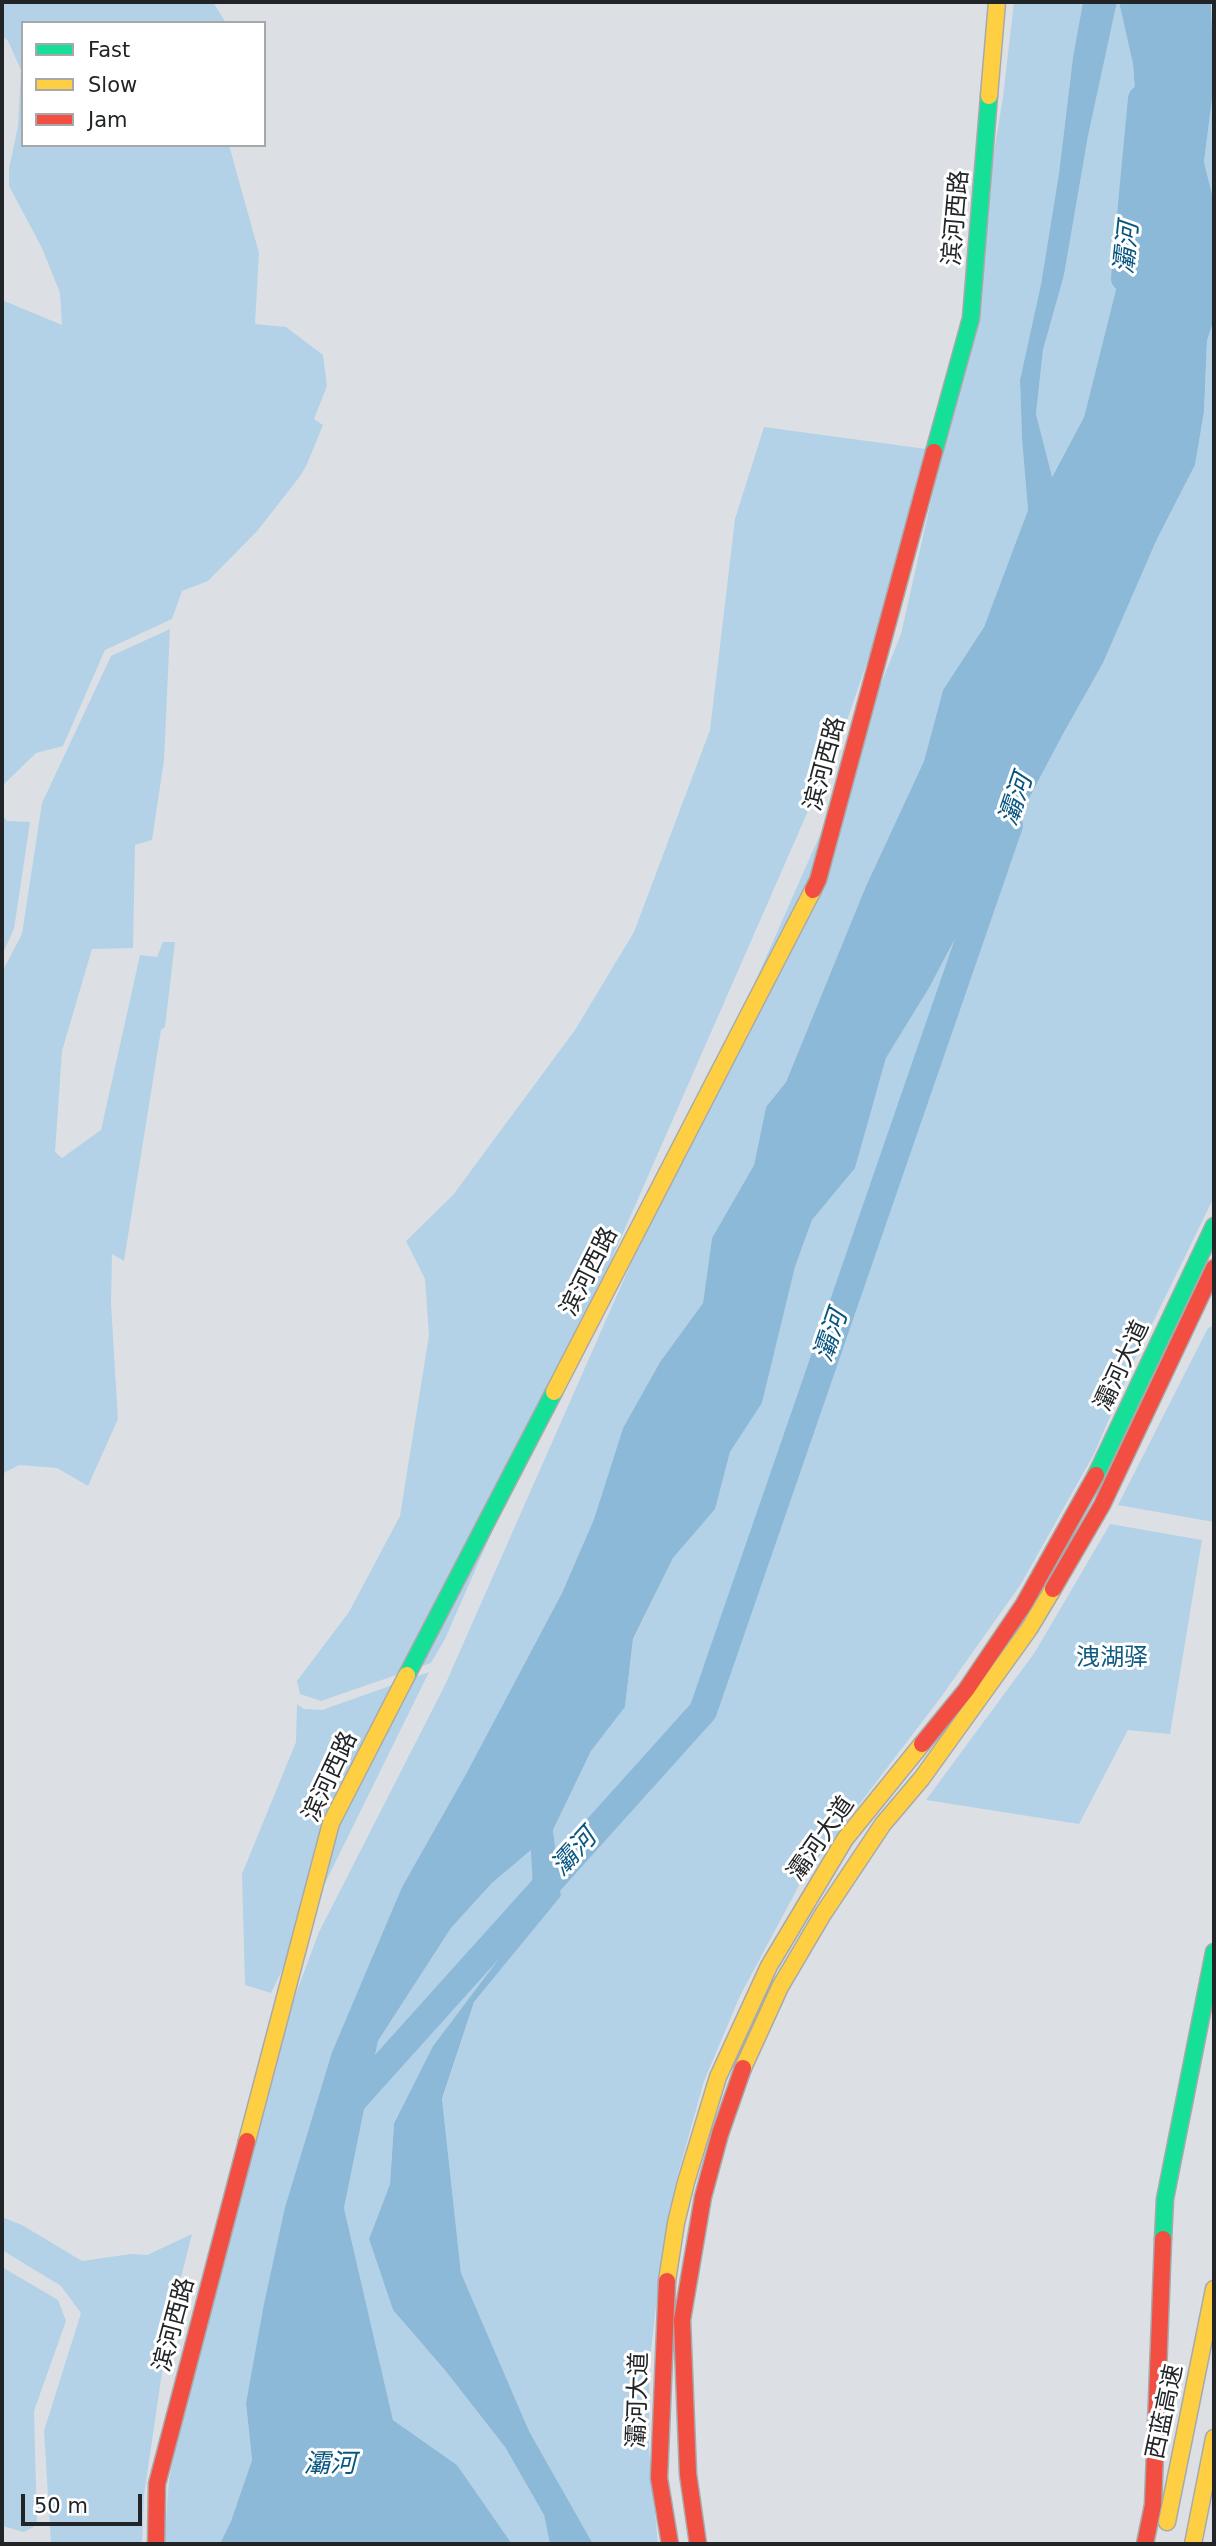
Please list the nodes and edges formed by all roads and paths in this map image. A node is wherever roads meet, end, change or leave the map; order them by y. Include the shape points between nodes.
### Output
1 (998, 2) edge
2 (1214, 1226) edge
3 (1214, 1268) edge
4 (1214, 1952) edge
5 (1214, 2289) edge
6 (1214, 2438) edge
7 (156, 2544) edge
8 (670, 2544) edge
9 (698, 2544) edge
10 (1145, 2544) edge
11 (1162, 2544) edge
12 (1193, 2544) edge

1 - 7 main road, 滨河西路 via 971,318 818,880 331,1823 157,2484
2 - 8 main road, 灞河大道 via 1087,1494 1024,1604 965,1690 845,1839 769,1966 718,2077 686,2182 665,2292 659,2478
3 - 9 main road, 灞河大道 via 1102,1504 1029,1629 883,1824 823,1914 780,1987 743,2068 703,2197 682,2320 688,2474
4 - 10 main road via 1166,2199 1153,2505
5 - 11 main road, 西蓝高速
6 - 12 main road

